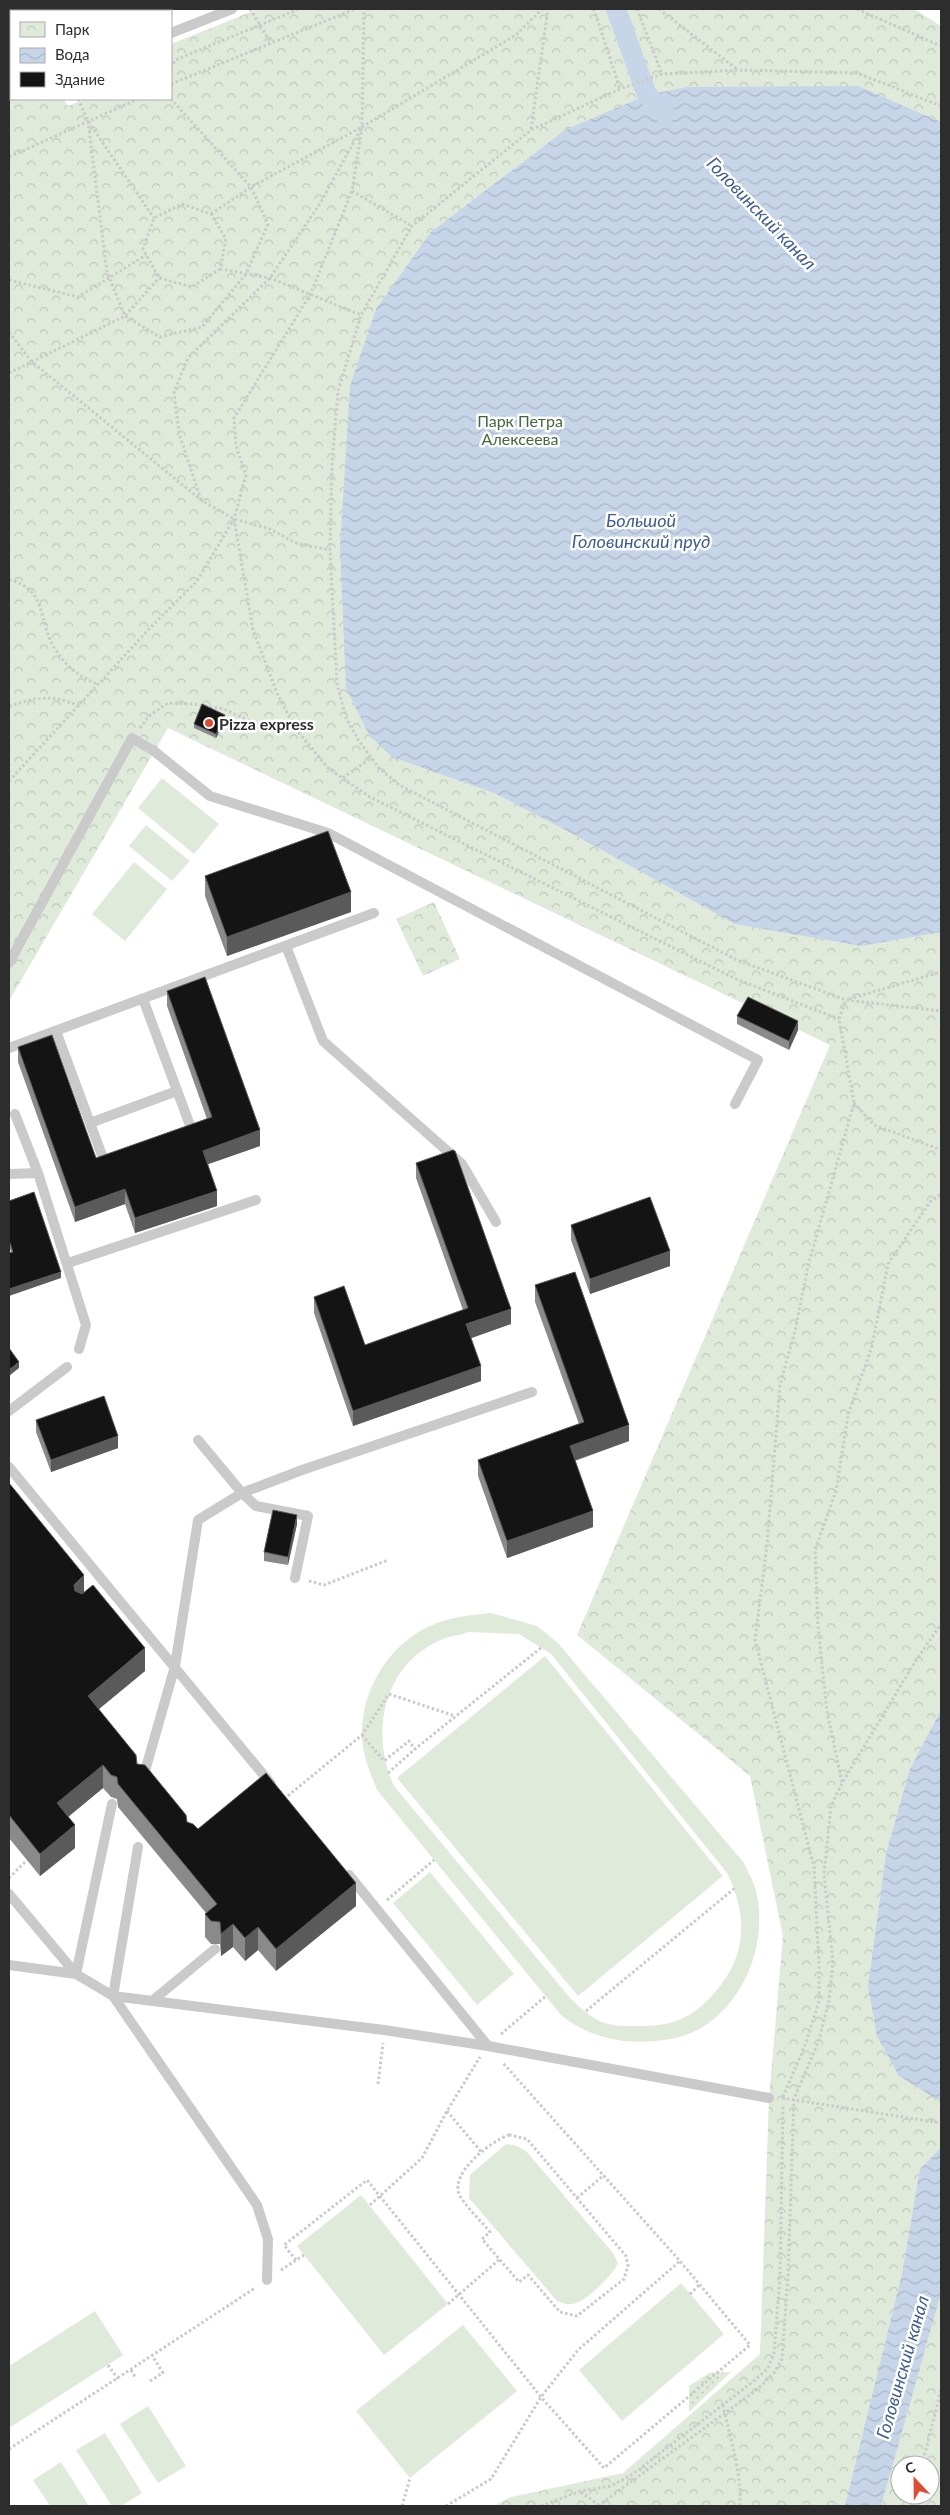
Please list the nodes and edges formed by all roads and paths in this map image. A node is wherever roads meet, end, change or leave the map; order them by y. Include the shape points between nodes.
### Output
1 (232, 9) edge
2 (250, 9) edge
3 (299, 9) edge
4 (355, 9) edge
5 (364, 9) edge
6 (542, 9) edge
7 (548, 9) edge
8 (594, 9) edge
9 (638, 9) edge
10 (659, 9) edge
11 (857, 9) edge
12 (260, 25) junction
13 (172, 33) edge
14 (271, 43) junction
15 (941, 46) edge
16 (172, 66) edge
17 (738, 70) junction
18 (662, 74) junction
19 (172, 84) edge
20 (620, 89) junction
21 (78, 100) edge
22 (136, 100) edge
23 (172, 100) edge
24 (941, 106) edge
25 (88, 121) junction
26 (362, 127) junction
27 (531, 130) junction
28 (9, 157) edge
29 (251, 187) junction
30 (352, 191) junction
31 (211, 214) junction
32 (154, 218) junction
33 (412, 226) junction
34 (146, 255) junction
35 (220, 269) junction
36 (246, 274) junction
37 (109, 278) junction
38 (159, 278) junction
39 (270, 278) junction
40 (9, 280) edge
41 (310, 295) junction
42 (361, 315) junction
43 (125, 316) junction
44 (9, 332) edge
45 (32, 361) junction
46 (9, 373) edge
47 (202, 500) junction
48 (234, 519) junction
49 (330, 550) junction
50 (9, 580) edge
51 (98, 686) junction
52 (9, 706) edge
53 (80, 706) junction
54 (296, 728) junction
55 (132, 738) junction
56 (371, 758) junction
57 (343, 778) junction
58 (9, 781) edge
59 (374, 913) dead end
60 (286, 946) junction
61 (9, 962) edge
62 (941, 972) edge
63 (144, 998) junction
64 (846, 1000) junction
65 (941, 1012) edge
66 (839, 1019) junction
67 (56, 1031) junction
68 (9, 1048) edge
69 (177, 1090) junction
70 (854, 1103) junction
71 (735, 1104) dead end
72 (15, 1114) dead end
73 (90, 1123) junction
74 (191, 1128) edge
75 (941, 1150) edge
76 (103, 1158) edge
77 (38, 1173) junction
78 (9, 1174) edge
79 (941, 1194) edge
80 (256, 1200) dead end
81 (496, 1222) dead end
82 (68, 1264) junction
83 (79, 1349) dead end
84 (67, 1367) dead end
85 (532, 1392) dead end
86 (9, 1411) edge
87 (198, 1440) dead end
88 (9, 1467) edge
89 (242, 1493) junction
90 (388, 1560) dead end
91 (295, 1578) joint
92 (941, 1624) edge
93 (542, 1647) dead end
94 (175, 1666) junction
95 (455, 1716) junction
96 (362, 1735) junction
97 (415, 1749) junction
98 (388, 1773) dead end
99 (142, 1782) edge
100 (842, 1783) junction
101 (284, 1799) joint
102 (112, 1804) dead end
103 (138, 1847) dead end
104 (27, 1860) edge
105 (434, 1860) dead end
106 (340, 1865) edge
107 (9, 1878) edge
108 (735, 1888) dead end
109 (9, 1894) edge
110 (377, 1909) junction
111 (215, 1949) dead end
112 (9, 1965) edge
113 (76, 1974) junction
114 (113, 1996) junction
115 (546, 1996) dead end
116 (152, 2002) junction
117 (586, 2011) dead end
118 (384, 2030) junction
119 (488, 2046) junction
120 (378, 2084) dead end
121 (769, 2098) dead end
122 (783, 2098) junction
123 (794, 2099) junction
124 (447, 2111) junction
125 (941, 2123) edge
126 (482, 2153) junction
127 (604, 2175) junction
128 (380, 2197) junction
129 (577, 2198) junction
130 (370, 2205) dead end
131 (304, 2254) dead end
132 (500, 2259) junction
133 (296, 2260) junction
134 (680, 2262) junction
135 (267, 2280) junction
136 (699, 2285) junction
137 (690, 2294) dead end
138 (459, 2296) junction
139 (448, 2304) dead end
140 (153, 2357) junction
141 (108, 2365) dead end
142 (131, 2370) junction
143 (134, 2377) dead end
144 (118, 2379) junction
145 (150, 2381) dead end
146 (941, 2390) edge
147 (541, 2397) junction
148 (722, 2405) junction
149 (724, 2414) junction
150 (9, 2448) edge
151 (925, 2455) edge
152 (410, 2478) dead end
153 (581, 2491) junction
154 (402, 2506) edge
155 (446, 2506) edge
156 (541, 2506) edge
157 (599, 2506) edge
158 (740, 2506) edge

1 - 13 lane
2 - 12 path
3 - 12 path
4 - 14 path
5 - 26 path
6 - 26 path via 516,35
7 - 27 path
8 - 20 path
9 - 18 path
10 - 17 path
11 - 15 path
12 - 14 path
12 - 16 path via 175,60
14 - 19 path
17 - 18 path
17 - 24 path via 857,73
18 - 20 path
20 - 27 path
21 - 25 path
22 - 25 path
23 - 29 path
25 - 28 path
25 - 32 path
25 - 37 path
26 - 29 path
26 - 30 path
26 - 39 path via 321,202
27 - 33 path
29 - 31 path
29 - 36 path via 268,224
30 - 33 path
30 - 41 path
31 - 32 path via 182,204
31 - 35 path via 226,240
32 - 34 path via 143,249
33 - 42 path
34 - 37 path
34 - 38 path
35 - 36 path
35 - 38 path via 192,287
36 - 39 path
36 - 43 path via 202,327 160,336
37 - 40 path via 78,297
37 - 43 path
38 - 43 path
39 - 41 path
39 - 47 path via 188,358 174,392 179,433
41 - 42 path
41 - 48 path via 234,418 236,446 246,475
42 - 49 path via 338,391
43 - 45 path
44 - 45 path
45 - 46 path
45 - 47 path
47 - 48 path
48 - 49 path via 270,529 298,544
48 - 51 path via 197,581
48 - 54 path via 253,630 276,693
49 - 56 path via 337,684 346,718
50 - 51 path via 25,584 36,598 54,648 73,673
51 - 53 path
52 - 53 path via 43,696
53 - 58 path
54 - 55 path via 266,729 224,708 168,703 149,716
54 - 57 path via 329,769
55 - 61 lane
55 - 71 lane via 154,751 210,796 328,833 758,1060
56 - 57 path
56 - 64 path via 399,785 738,960
57 - 66 path via 370,797 736,979
59 - 60 lane
60 - 63 lane
60 - 81 lane via 323,1041 462,1164
62 - 64 path
63 - 67 lane
63 - 69 lane
64 - 65 path
64 - 66 path
66 - 70 path
67 - 68 lane
67 - 73 lane
69 - 73 lane
69 - 74 lane
70 - 75 path via 874,1125
70 - 122 path via 808,1266 780,1385 756,1640 814,1867 819,2001
72 - 77 lane
73 - 76 lane
77 - 78 lane
77 - 82 lane
79 - 100 path via 930,1202 888,1264 872,1346 848,1415 836,1491 815,1550 826,1702
80 - 82 lane
82 - 83 lane via 86,1324
84 - 86 lane
85 - 89 lane
87 - 89 lane
88 - 94 lane via 104,1589
89 - 91 lane via 256,1506 308,1516
89 - 94 lane via 198,1520
90 - 91 path via 324,1585
92 - 100 path
93 - 95 path
94 - 99 lane
94 - 101 lane via 265,1784
95 - 96 path via 389,1694
95 - 97 path
96 - 97 path via 384,1761 409,1741
96 - 101 path
97 - 98 path
100 - 123 path via 831,1806 824,1874 833,1962 830,2000 819,2040
102 - 113 lane
103 - 114 lane
104 - 107 path
105 - 110 path
106 - 110 lane
108 - 117 path
109 - 113 lane
110 - 119 lane
111 - 116 lane
112 - 113 lane
113 - 114 lane
114 - 116 lane
114 - 135 lane via 257,2206 268,2239
115 - 119 path
116 - 118 lane
118 - 119 lane
118 - 120 path
119 - 121 lane
119 - 124 path
119 - 127 path
122 - 123 path
122 - 148 path via 780,2277 774,2353 768,2368
123 - 125 path
123 - 149 path via 782,2359 774,2373
124 - 126 path
124 - 128 path via 422,2158
126 - 129 path via 509,2135 526,2140
126 - 132 path via 466,2166 458,2185 460,2195 490,2232 482,2239
127 - 129 path
127 - 134 path
128 - 130 path
128 - 133 path via 367,2180 284,2245
128 - 138 path
129 - 132 path via 626,2256 628,2266 624,2279 584,2312 577,2316 560,2312 528,2275 519,2282
131 - 133 path
132 - 138 path
133 - 135 path
134 - 136 path
134 - 147 path via 578,2350
135 - 140 path
136 - 137 path
136 - 147 path via 750,2345 604,2468
138 - 139 path
138 - 147 path
140 - 142 path
140 - 145 path via 163,2372
141 - 144 path
142 - 143 path
142 - 144 path
144 - 150 path
146 - 151 path
147 - 155 path via 491,2479
148 - 149 path
148 - 153 path via 633,2474 611,2486
149 - 157 path
149 - 158 path via 741,2495
152 - 154 path
153 - 156 path
153 - 157 path

